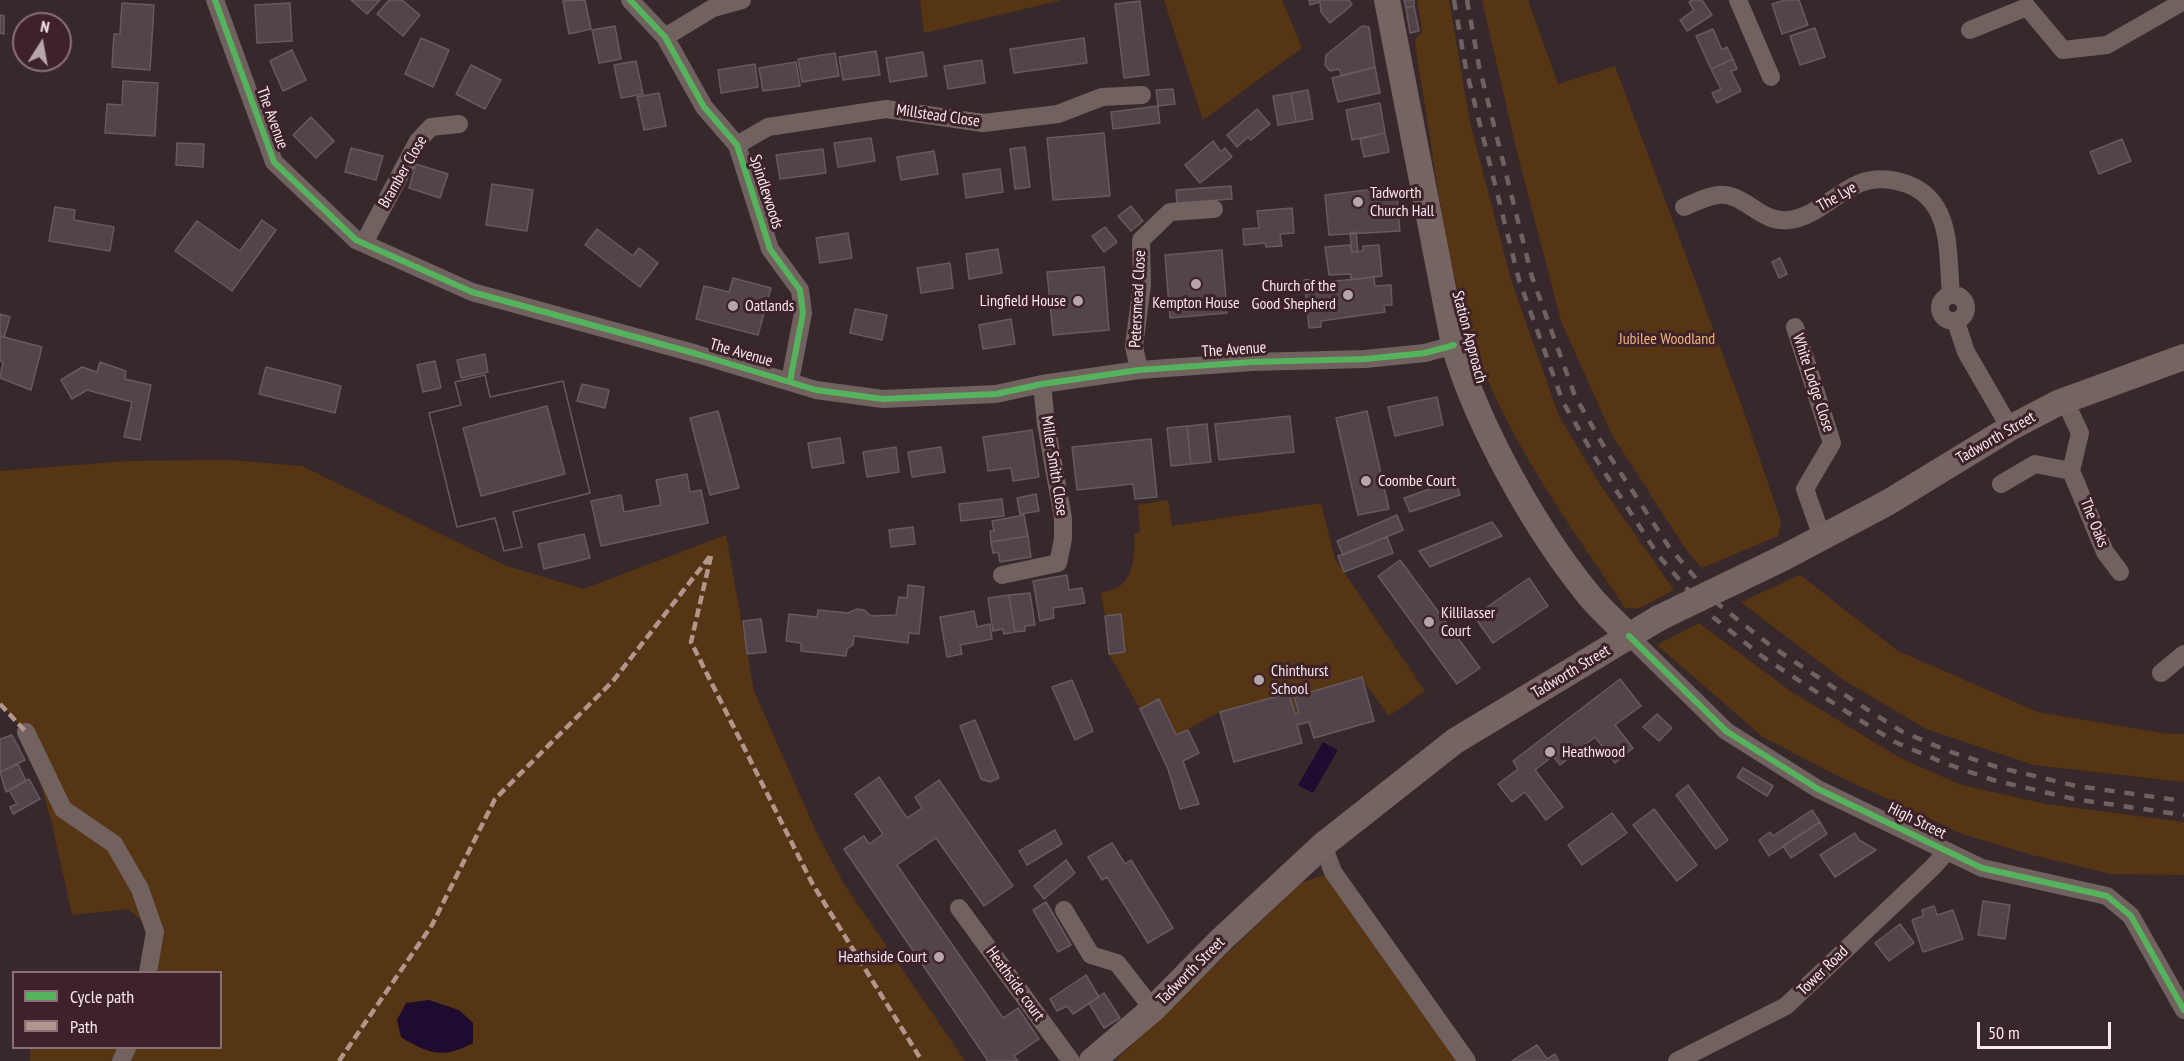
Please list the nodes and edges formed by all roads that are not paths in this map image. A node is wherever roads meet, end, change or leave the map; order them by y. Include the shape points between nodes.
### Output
1 (215, 0) edge
2 (630, 0) edge
3 (742, 0) edge
4 (1387, 0) edge
5 (1738, 0) edge
6 (2184, 1) edge
7 (2025, 3) edge
8 (1970, 30) dead end
9 (665, 37) junction
10 (1771, 77) dead end
11 (1142, 95) dead end
12 (459, 124) dead end
13 (737, 145) junction
14 (1684, 207) dead end
15 (1214, 209) dead end
16 (364, 243) junction
17 (1795, 327) dead end
18 (1454, 345) junction
19 (2184, 357) edge
20 (1139, 370) junction
21 (790, 381) junction
22 (1042, 384) junction
23 (2065, 400) junction
24 (2010, 428) junction
25 (2072, 471) junction
26 (2001, 484) dead end
27 (1822, 537) junction
28 (2120, 572) dead end
29 (1002, 575) dead end
30 (1629, 636) junction
31 (2184, 654) edge
32 (2161, 673) dead end
33 (26, 732) dead end
34 (1323, 844) junction
35 (1947, 851) junction
36 (959, 908) dead end
37 (1064, 910) dead end
38 (148, 971) edge
39 (1153, 1010) junction
40 (2184, 1010) edge
41 (1071, 1061) edge
42 (1092, 1061) edge
43 (1467, 1061) edge
44 (1677, 1061) edge

1 - 16 street, The Avenue via 274,162 356,240
2 - 9 street, Spindlewoods
3 - 9 street via 713,8
4 - 18 main road, Station Approach
5 - 10 street
6 - 7 street via 2107,45 2063,50
7 - 8 street
9 - 13 street, Spindlewoods via 704,107
11 - 13 street, Millstead Close via 1102,97 1058,114 983,123 886,109 768,127
12 - 16 street, Bramber Close via 430,127 418,141
13 - 21 street, Spindlewoods via 770,249 800,290 803,313
14 - 24 street, The Lye via 1726,195 1763,216 1789,220 1871,179 1902,182 1929,196 1944,219 1951,294 1962,296 1967,305 1965,316 1956,322 1966,352
15 - 20 street, Petersmead Close via 1170,212 1141,240 1142,285 1134,346
16 - 21 street, The Avenue via 472,292
17 - 27 street, White Lodge Close via 1832,443 1805,489
18 - 20 street, The Avenue via 1425,353 1365,359
18 - 30 main road, Station Approach via 1472,399 1507,470 1546,535 1588,594
19 - 23 main road, Tadworth Street
20 - 22 street, The Avenue
21 - 22 street, The Avenue via 816,390 883,399 996,394
22 - 29 street, Miller Smith Close via 1063,518 1058,563
23 - 24 main road, Tadworth Street
23 - 25 street via 2080,433
24 - 27 main road, Tadworth Street via 1887,503
25 - 26 street via 2036,464
25 - 28 street, The Oaks via 2104,552
27 - 30 main road, Tadworth Street, bridge
30 - 34 main road, Tadworth Street via 1455,741
30 - 35 street, High Street via 1726,730 1818,789
31 - 32 street
33 - 38 street via 63,809 114,844 140,889 155,932
34 - 39 main road, Tadworth Street
34 - 43 street via 1334,872
35 - 40 street, High Street via 1982,868 2108,896 2131,916
35 - 44 street, Tower Road via 1786,1006
36 - 41 street, Heathside court
37 - 39 street via 1091,955 1117,963
39 - 42 main road, Tadworth Street

